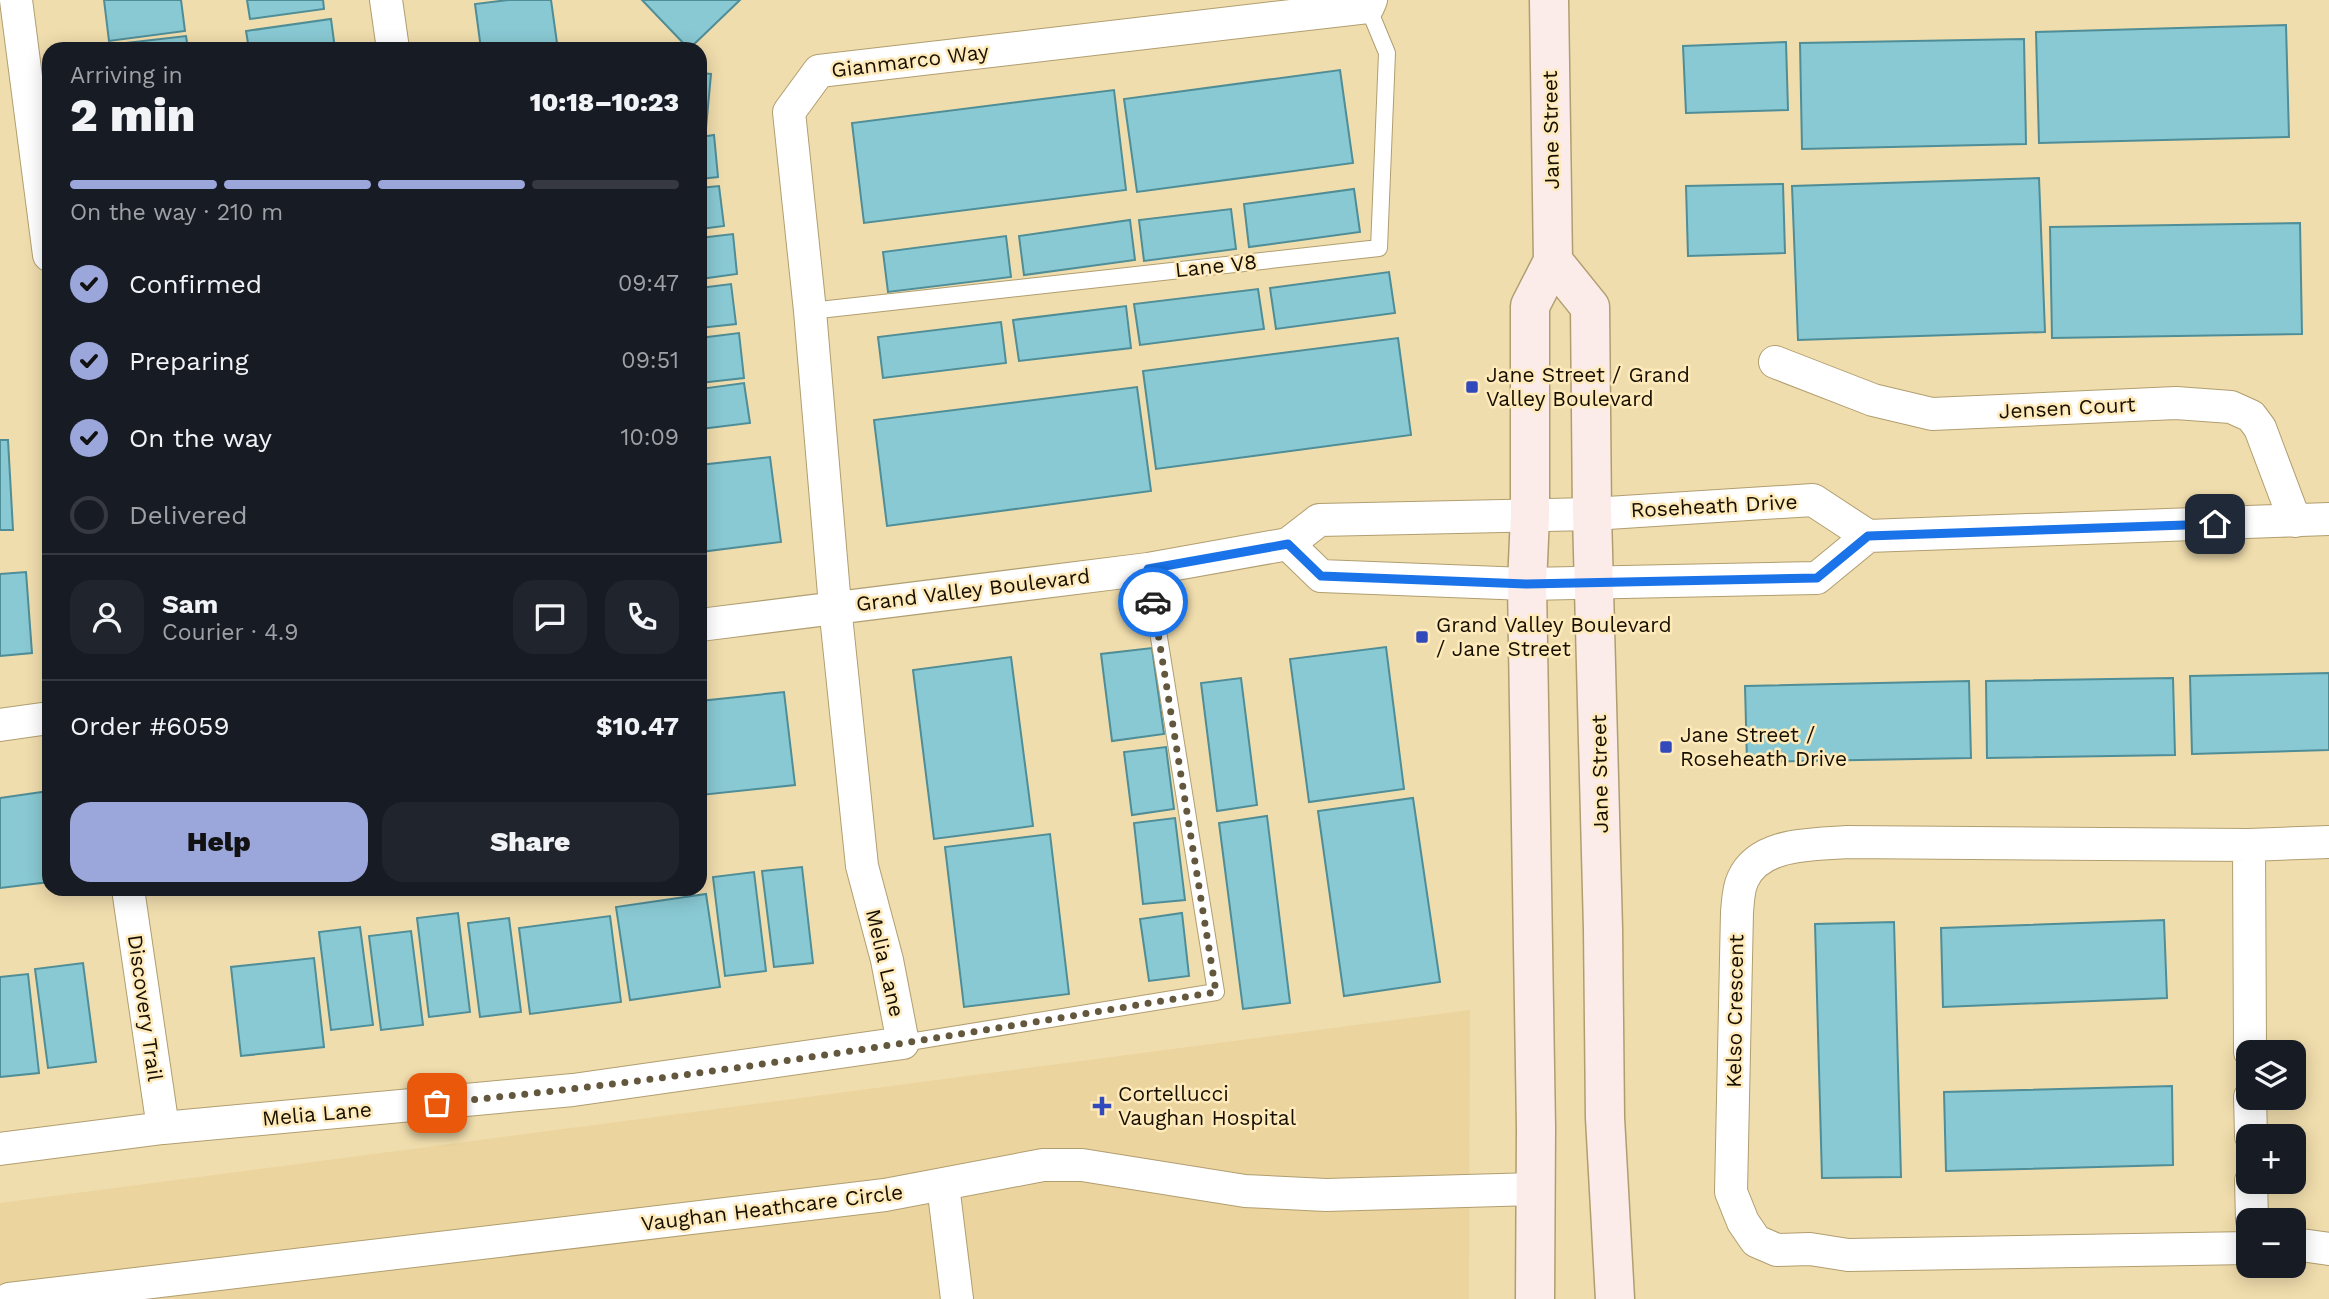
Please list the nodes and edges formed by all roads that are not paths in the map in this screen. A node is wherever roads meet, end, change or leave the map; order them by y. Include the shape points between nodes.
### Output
1 (16, 0) edge
2 (386, 0) edge
3 (1549, 0) edge
4 (1370, 4) edge
5 (392, 42) edge
6 (42, 201) edge
7 (1553, 261) junction
8 (810, 311) junction
9 (1775, 362) dead end
10 (1592, 514) junction
11 (1530, 516) junction
12 (2329, 519) edge
13 (2295, 521) junction
14 (1868, 536) junction
15 (1288, 544) junction
16 (1148, 569) junction
17 (1593, 582) junction
18 (1527, 584) junction
19 (835, 606) junction
20 (707, 624) edge
21 (42, 719) edge
22 (0, 725) edge
23 (2329, 842) edge
24 (2249, 845) junction
25 (129, 896) edge
26 (2250, 1040) edge
27 (902, 1043) junction
28 (163, 1128) junction
29 (0, 1149) edge
30 (943, 1185) junction
31 (1534, 1189) junction
32 (2306, 1246) edge
33 (2236, 1248) edge
34 (2329, 1249) edge
35 (9, 1299) edge
36 (957, 1299) edge
37 (1535, 1299) edge
38 (1615, 1299) edge

1 - 6 street
2 - 5 street
3 - 7 main road, Jane Street
4 - 8 street, Gianmarco Way via 820,71 789,112
4 - 8 lane, Lane V8 via 1387,53 1379,248
7 - 10 main road, Jane Street via 1590,307
7 - 11 main road, Jane Street via 1530,306
8 - 19 street, Gianmarco Way
9 - 13 street, Jensen Court via 1873,400 1932,414 2176,403 2231,407 2251,415 2260,428
10 - 11 street, Grand Valley Boulevard
10 - 14 street, Roseheath Drive via 1813,500
10 - 17 main road, Jane Street
11 - 15 street, Grand Valley Boulevard via 1320,520
11 - 18 main road, Jane Street
12 - 13 street
13 - 14 street
14 - 17 street via 1817,578
15 - 16 street, Grand Valley Boulevard
15 - 18 street via 1321,576
16 - 19 street, Grand Valley Boulevard
16 - 27 lane via 1216,992
17 - 18 street
17 - 38 main road, Jane Street via 1605,1118
18 - 31 main road, Jane Street
19 - 20 street, Grand Valley Boulevard
19 - 27 street, Melia Lane via 862,866 887,960
21 - 22 street
23 - 24 street, Kelso Crescent
24 - 26 street
24 - 33 street, Kelso Crescent via 1847,842 1785,848 1756,861 1742,880 1737,912 1731,1192 1756,1241 1777,1250 1848,1255
25 - 28 street, Discovery Trail
27 - 28 street, Melia Lane via 573,1090
28 - 29 street, Melia Lane
30 - 31 street, Vaughan Heathcare Circle via 1043,1165 1082,1165 1245,1191 1326,1195
30 - 35 street, Vaughan Heathcare Circle
30 - 36 street
31 - 37 main road, Jane Street
32 - 34 street

